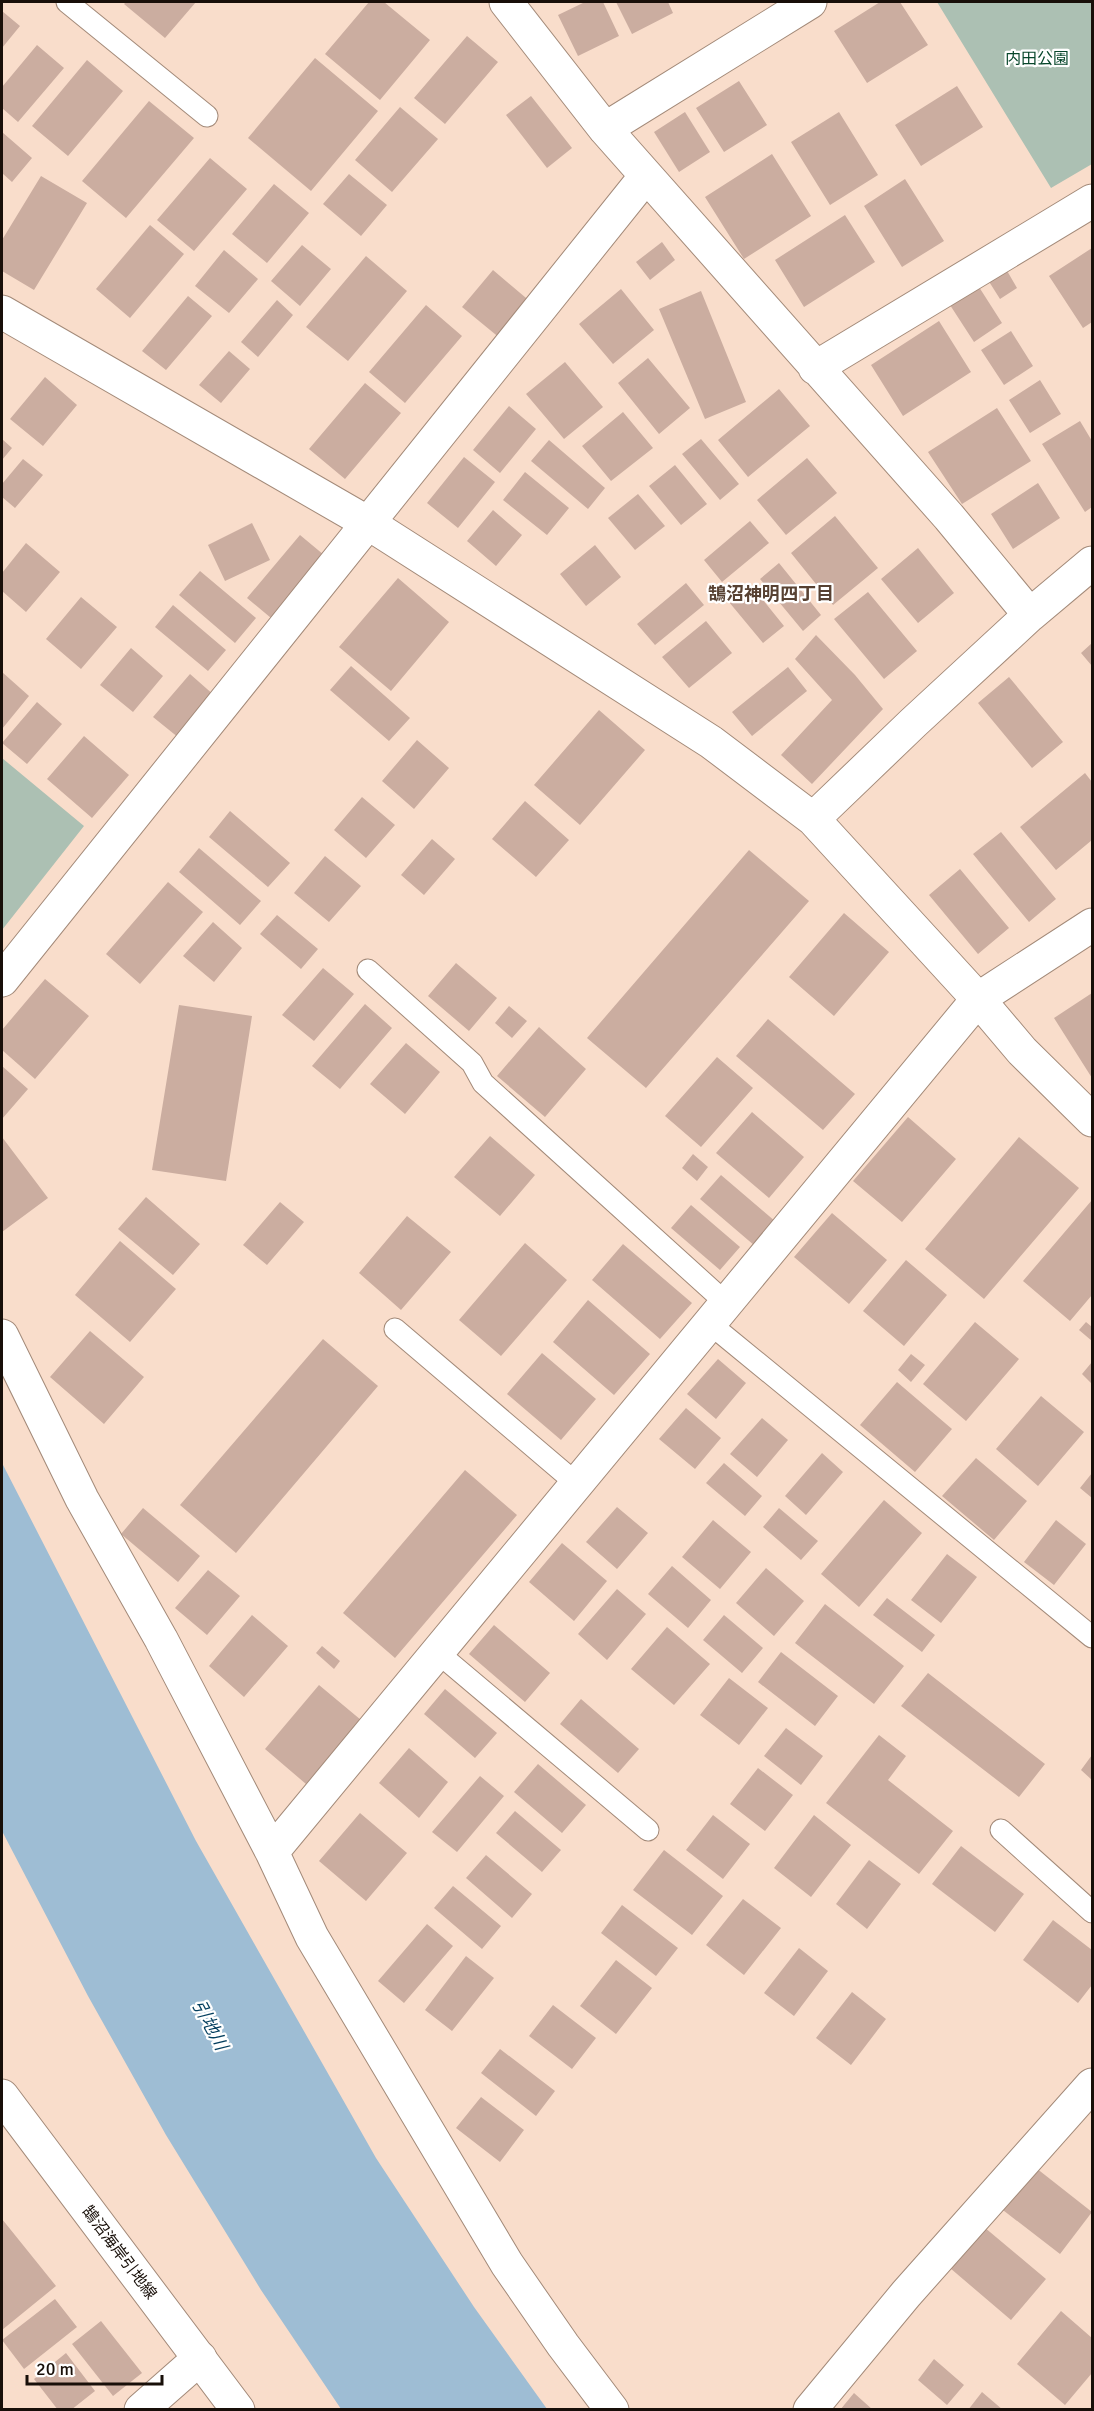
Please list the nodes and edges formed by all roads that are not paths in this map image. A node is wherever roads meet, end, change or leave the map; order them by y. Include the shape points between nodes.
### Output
1 (67, 2) edge
2 (506, 2) edge
3 (810, 2) edge
4 (207, 116) dead end
5 (605, 129) junction
6 (646, 176) junction
7 (1092, 201) edge
8 (2, 312) edge
9 (815, 368) junction
10 (368, 523) junction
11 (1092, 563) edge
12 (1030, 615) junction
13 (813, 819) junction
14 (1092, 925) edge
15 (368, 970) dead end
16 (2, 980) edge
17 (978, 999) junction
18 (1092, 1120) edge
19 (718, 1313) junction
20 (395, 1329) dead end
21 (2, 1336) edge
22 (577, 1484) junction
23 (1092, 1637) edge
24 (437, 1652) junction
25 (648, 1830) dead end
26 (1001, 1830) dead end
27 (272, 1852) junction
28 (1092, 1912) edge
29 (1092, 2085) edge
30 (4, 2105) edge
31 (200, 2358) junction
32 (141, 2409) edge
33 (238, 2409) edge
34 (612, 2409) edge
35 (810, 2409) edge

1 - 4 lane
2 - 5 street
3 - 5 street
5 - 6 street
6 - 9 street
6 - 10 street
7 - 9 street
8 - 10 street
9 - 12 street via 949,516
10 - 13 street via 711,742
10 - 16 street
11 - 12 street
12 - 13 street
13 - 17 street
14 - 17 street
15 - 19 lane via 472,1063 483,1083
17 - 18 street via 1022,1051
17 - 19 street
19 - 22 street
19 - 23 lane
20 - 22 lane
21 - 27 street via 82,1498
22 - 24 street
24 - 25 lane
24 - 27 street
26 - 28 lane
27 - 34 street via 312,1937 507,2264
29 - 35 street via 906,2294
30 - 31 street, 鵠沼海岸引地線
31 - 32 street
31 - 33 street, 鵠沼海岸引地線

